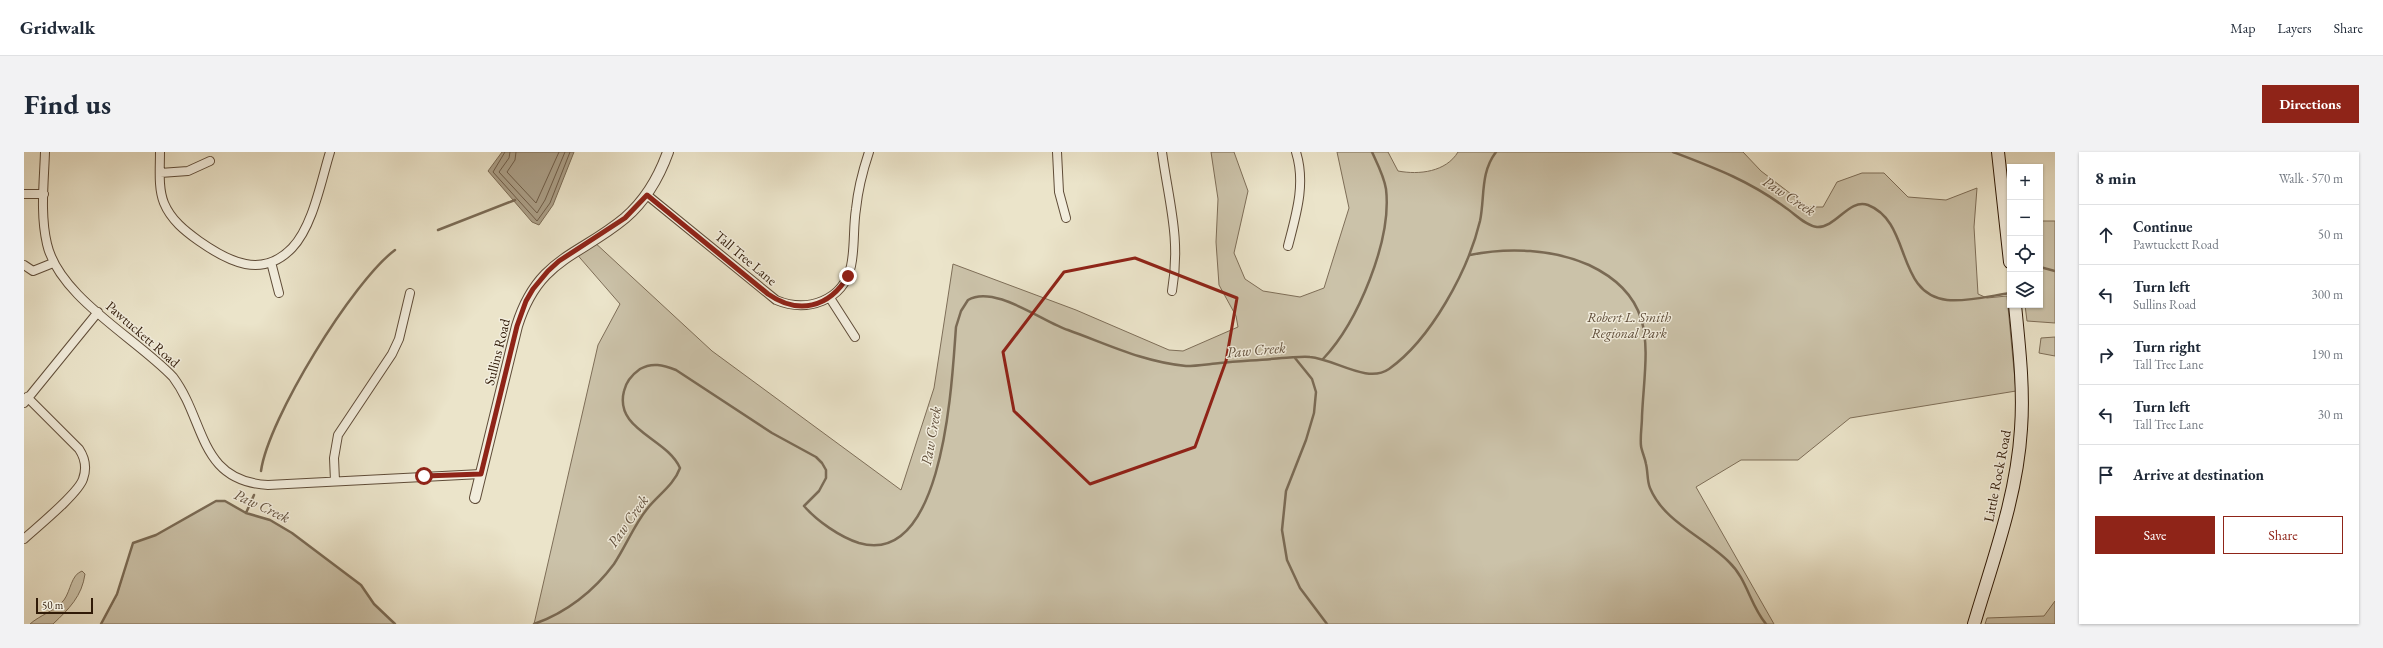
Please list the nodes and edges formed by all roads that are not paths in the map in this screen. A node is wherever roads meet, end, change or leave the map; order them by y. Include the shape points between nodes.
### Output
1 (45, 152) edge
2 (160, 152) edge
3 (330, 152) edge
4 (668, 152) edge
5 (869, 152) edge
6 (1057, 152) edge
7 (1162, 152) edge
8 (1296, 152) edge
9 (1998, 152) edge
10 (210, 161) dead end
11 (160, 173) junction
12 (24, 194) edge
13 (44, 194) junction
14 (647, 195) junction
15 (1066, 218) dead end
16 (2007, 236) edge
17 (1288, 246) dead end
18 (271, 262) junction
19 (53, 263) junction
20 (24, 265) edge
21 (1172, 291) dead end
22 (279, 293) dead end
23 (410, 293) dead end
24 (830, 298) junction
25 (2015, 308) edge
26 (98, 312) junction
27 (855, 337) dead end
28 (26, 400) edge
29 (481, 474) junction
30 (334, 481) junction
31 (475, 498) dead end
32 (24, 539) edge
33 (1974, 624) edge

1 - 13 street, Pawtuckett Road
2 - 11 street
3 - 18 street via 304,232 287,253
4 - 14 street, Sullins Road
5 - 24 street, Tall Tree Lane via 856,207 851,267 844,283
6 - 15 street via 1059,192
7 - 21 street via 1176,234 1177,252
8 - 17 street via 1301,178 1300,197
9 - 16 main road
10 - 11 street via 188,171
11 - 18 street via 165,204 176,221 189,234 233,262 248,265
12 - 13 street
13 - 19 street, Pawtuckett Road via 44,229
14 - 24 street, Tall Tree Lane via 776,300 800,306
14 - 29 street, Sullins Road via 625,218 559,261 533,289 517,326
18 - 22 street
19 - 20 street via 33,271
19 - 26 street, Pawtuckett Road via 71,288
23 - 30 street via 399,339 392,354 338,435
24 - 27 street
25 - 33 main road, Little Rock Road via 2022,390 2018,459 2003,524
26 - 28 street
26 - 30 street, Pawtuckett Road via 173,377 182,390 214,457 228,473 254,484
28 - 32 street via 79,449 84,458 85,469 83,479 76,490
29 - 30 street, Pawtuckett Road
29 - 31 street, Sullins Road

